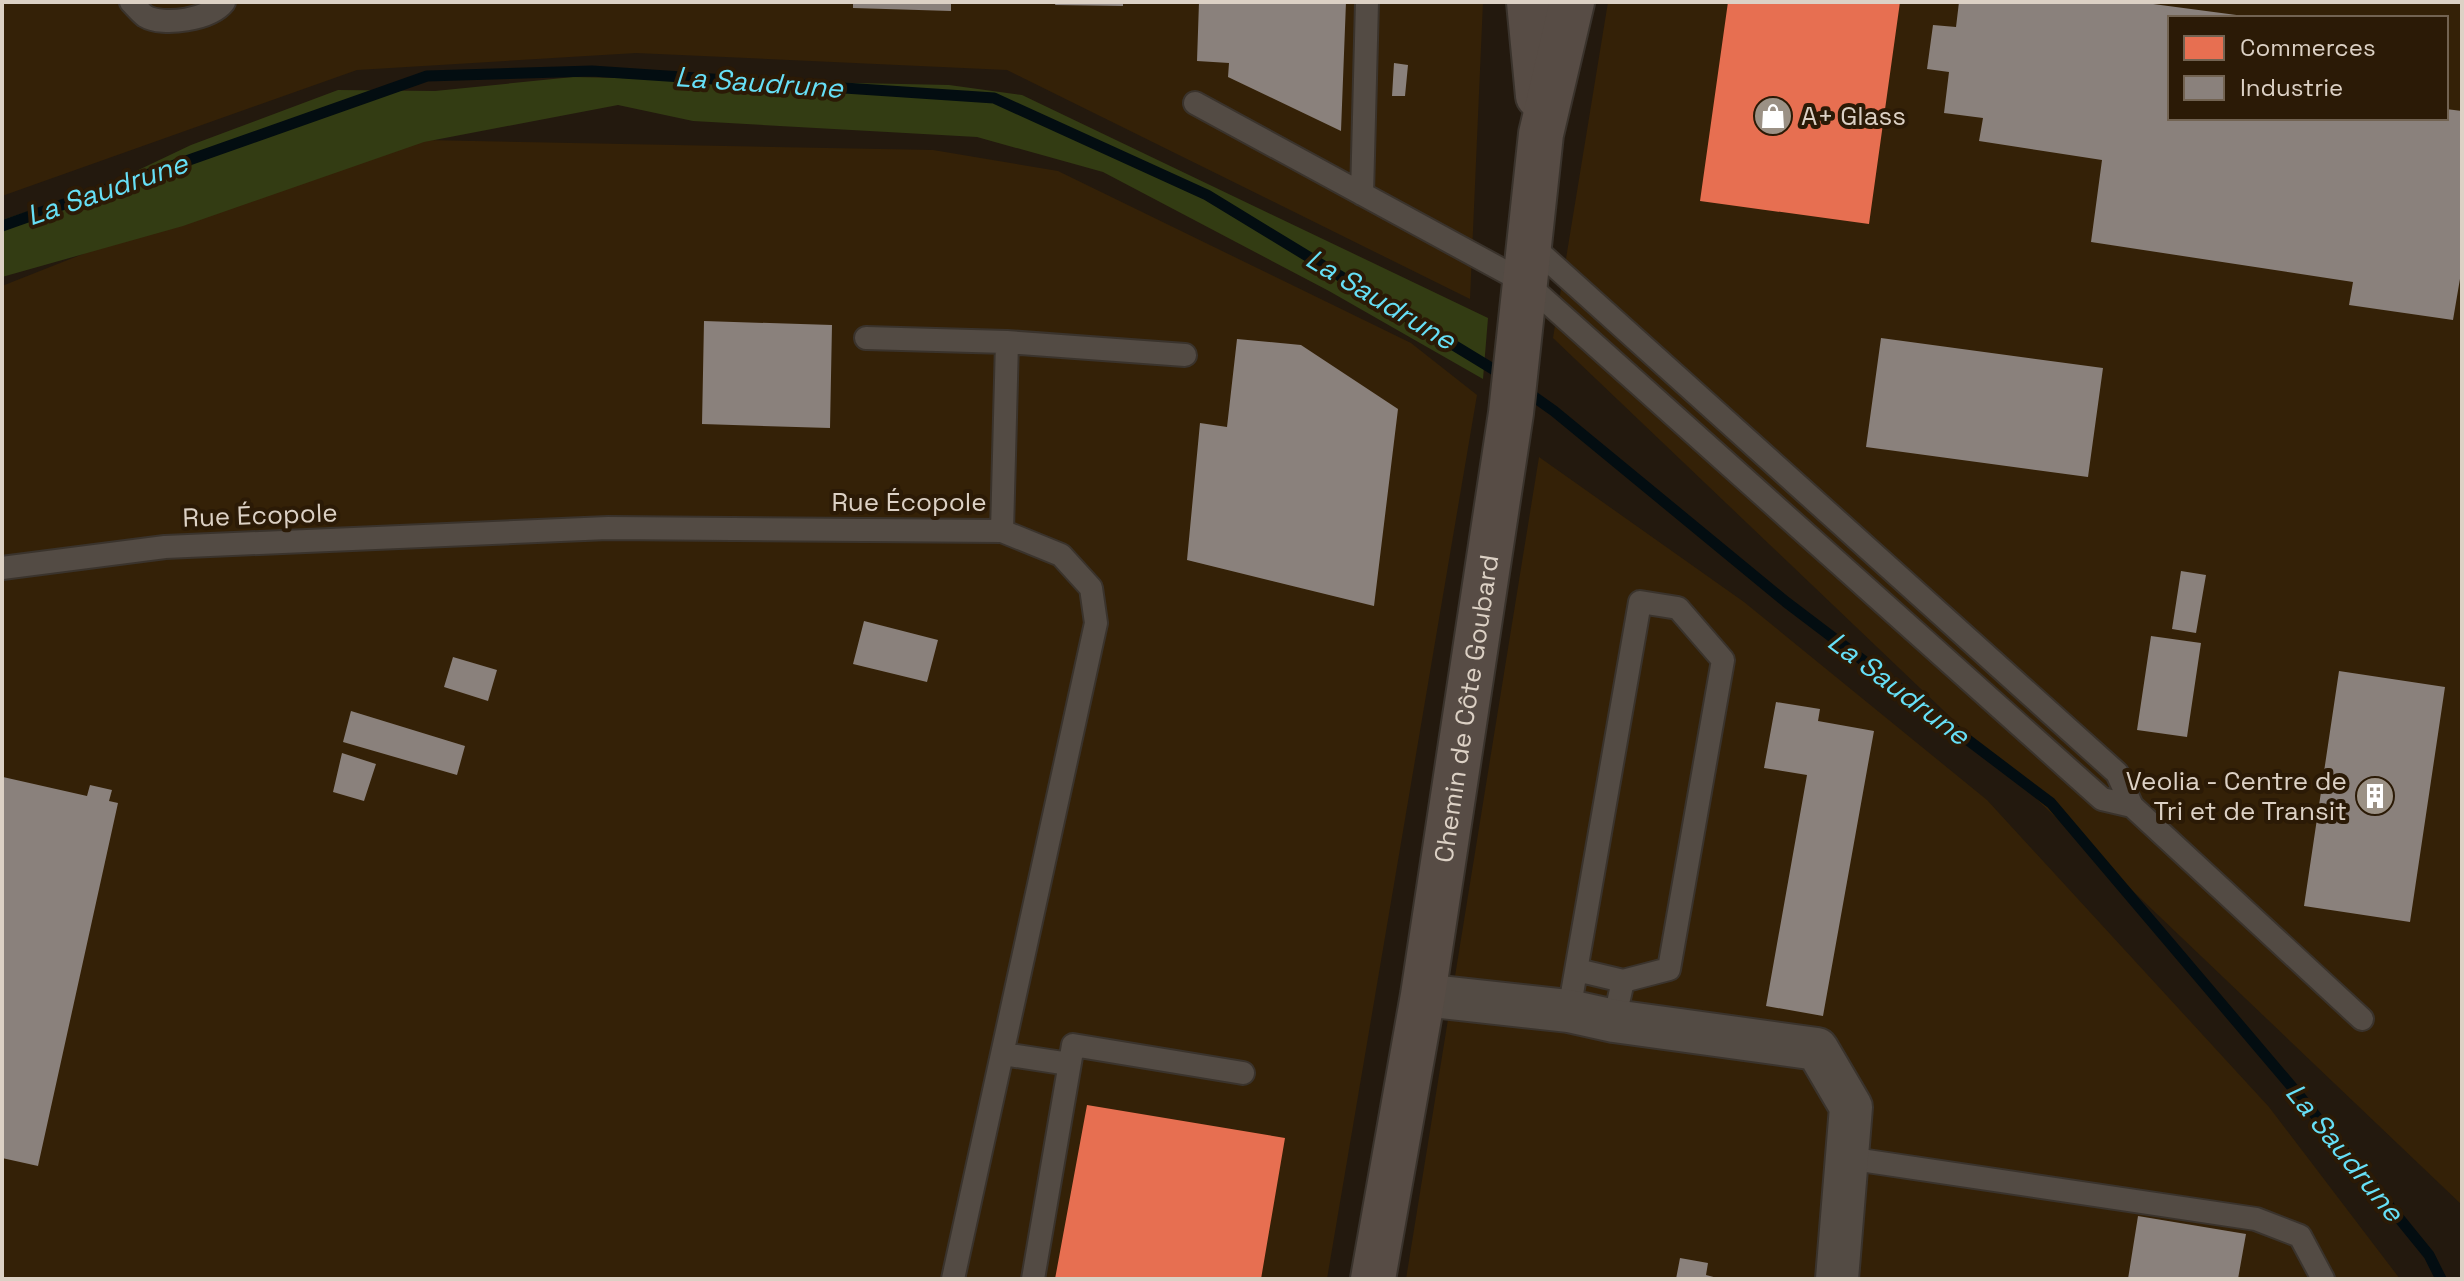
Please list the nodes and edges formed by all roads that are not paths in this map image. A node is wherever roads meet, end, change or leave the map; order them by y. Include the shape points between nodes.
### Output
1 (131, 2) edge
2 (224, 2) edge
3 (1367, 2) edge
4 (1529, 2) edge
5 (1572, 2) edge
6 (1195, 103) dead end
7 (1541, 134) junction
8 (1362, 194) junction
9 (1528, 264) junction
10 (866, 338) dead end
11 (1007, 342) junction
12 (1185, 355) dead end
13 (1002, 531) junction
14 (2, 568) edge
15 (2132, 806) junction
16 (1577, 970) junction
17 (1623, 981) junction
18 (1423, 995) junction
19 (1569, 1011) junction
20 (2362, 1019) dead end
21 (1614, 1021) junction
22 (1003, 1054) junction
23 (1069, 1064) junction
24 (1243, 1073) dead end
25 (1847, 1158) junction
26 (953, 1279) edge
27 (1033, 1279) edge
28 (1373, 1279) edge
29 (1837, 1279) edge
30 (2323, 1279) edge

1 - 2 lane via 147,18 183,21 218,10
3 - 8 lane
4 - 7 main road, Chemin de Côte Goubard
5 - 7 main road, Chemin de Côte Goubard
6 - 8 lane
7 - 9 main road, Chemin de Côte Goubard
8 - 9 lane
9 - 15 lane via 2117,773
9 - 15 lane via 2102,799
9 - 18 main road, Chemin de Côte Goubard via 1511,413
10 - 11 lane
11 - 12 lane
11 - 13 lane
13 - 14 lane, Rue Écopole via 608,528 165,547
13 - 22 lane, Rue Écopole via 1061,555 1091,588 1096,623
15 - 20 lane
16 - 17 lane
16 - 17 lane via 1640,602 1678,608 1723,660 1669,969
16 - 19 lane
17 - 21 lane
18 - 19 street
18 - 28 main road, Chemin de Côte Goubard
19 - 21 street
21 - 25 street via 1817,1049 1851,1107
22 - 23 lane
22 - 26 lane, Rue Écopole
23 - 24 lane via 1073,1045
23 - 27 lane
25 - 29 street
25 - 30 lane via 1948,1185 2256,1219 2300,1236

